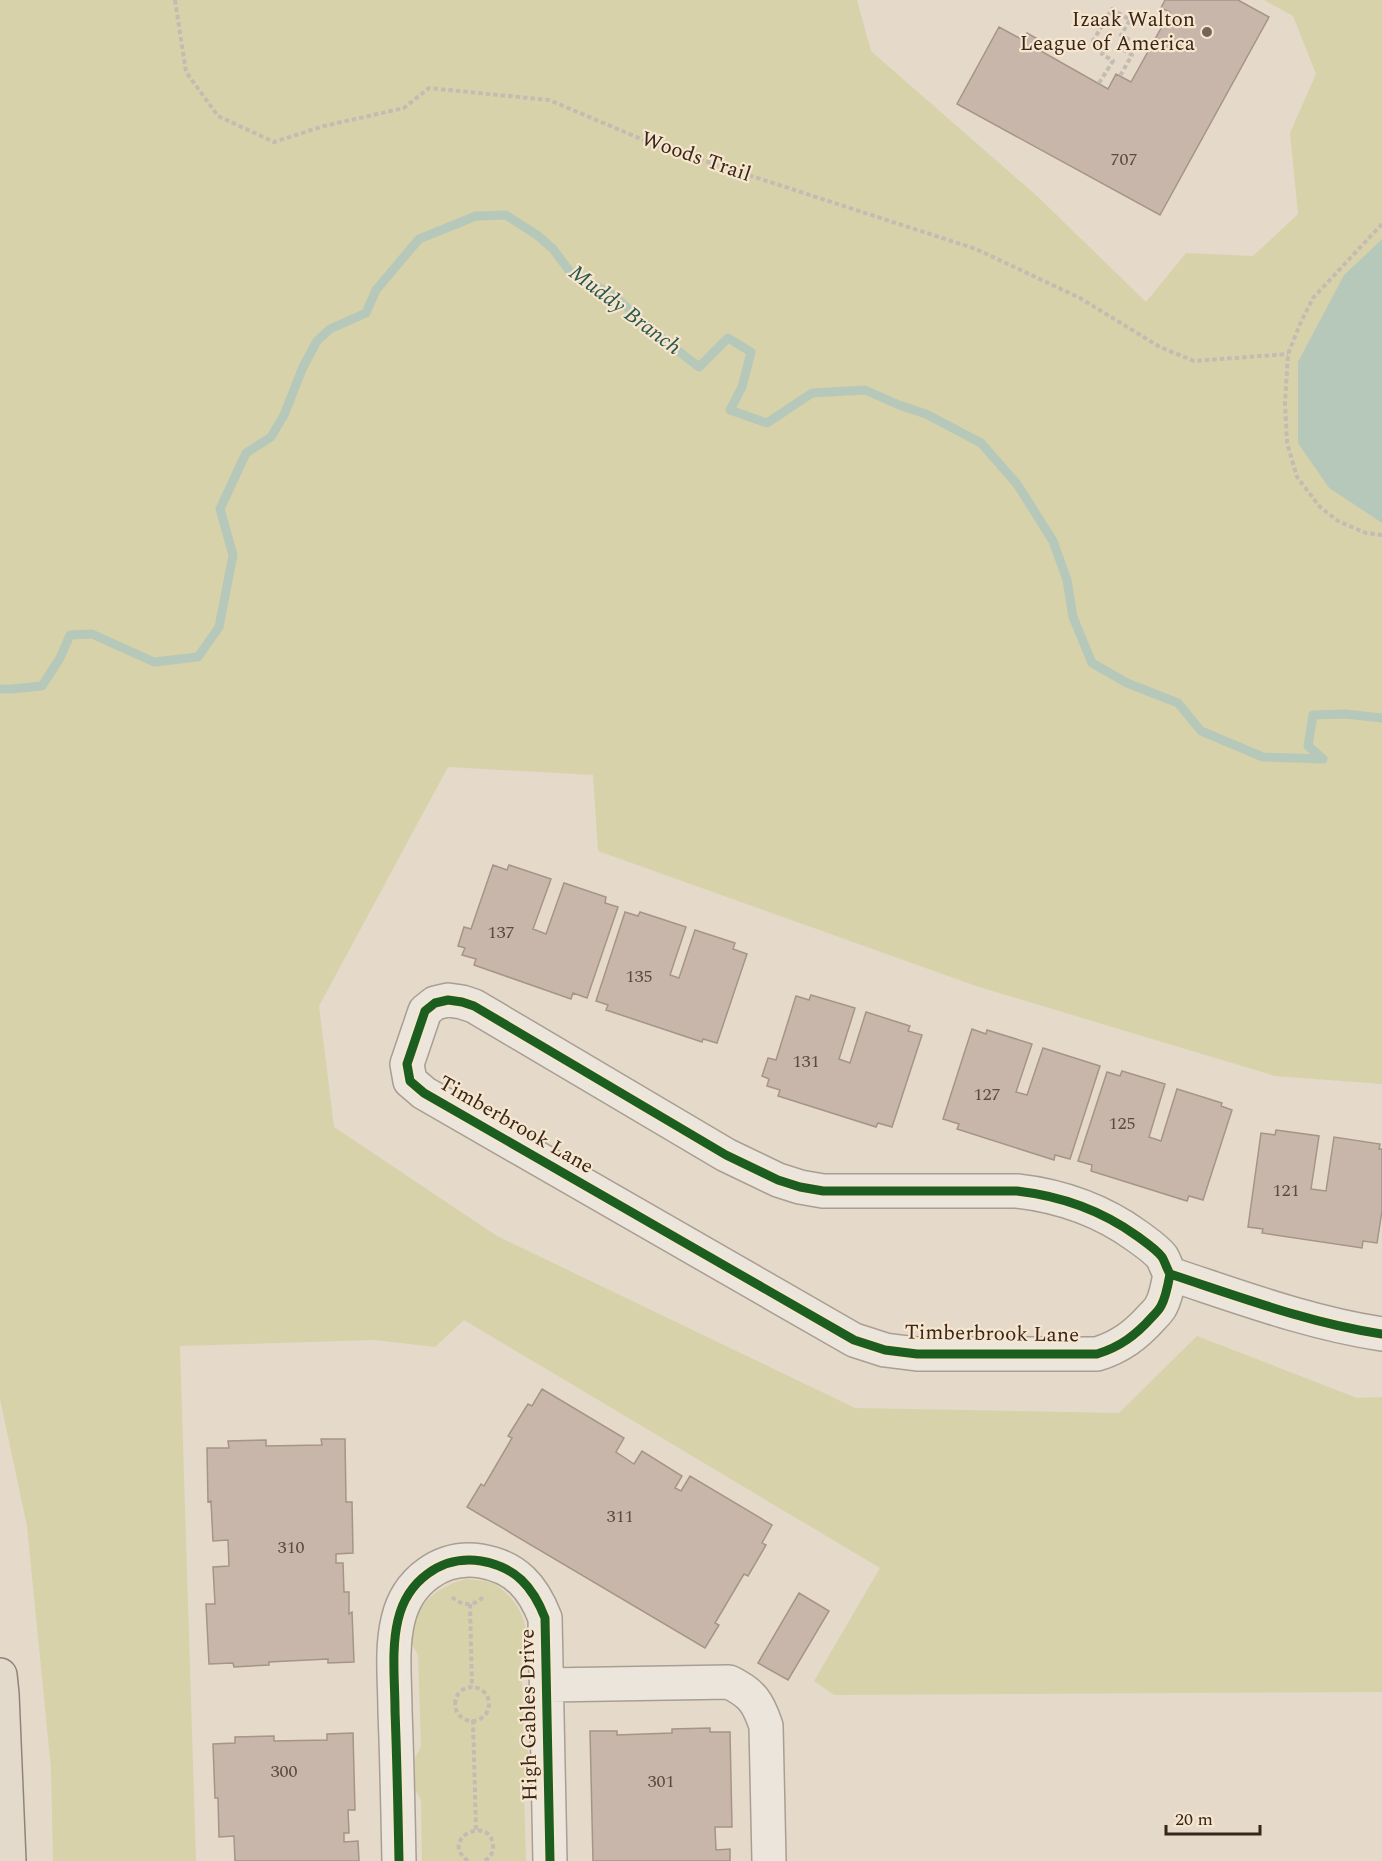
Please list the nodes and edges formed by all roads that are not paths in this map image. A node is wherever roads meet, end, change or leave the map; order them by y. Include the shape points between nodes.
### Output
1 (1170, 1274) junction
2 (1382, 1334) edge
3 (0, 1675) edge
4 (548, 1685) junction
5 (9, 1861) edge
6 (399, 1861) edge
7 (550, 1861) edge
8 (769, 1861) edge

1 - 1 street, Timberbrook Lane via 1162,1257 1117,1222 1042,1194 823,1191 778,1180 726,1155 462,1002 435,1003 425,1011 406,1064 410,1081 424,1093 854,1340 885,1350 917,1354 1097,1354 1130,1339 1161,1308
1 - 2 street via 1303,1317
3 - 5 main road
4 - 6 street, High Gables Drive via 545,1618 539,1602 526,1583 503,1567 478,1561 446,1563 425,1575 409,1593 398,1619 395,1655
4 - 7 street, High Gables Drive
4 - 8 street via 729,1682 745,1689 758,1705 766,1726

